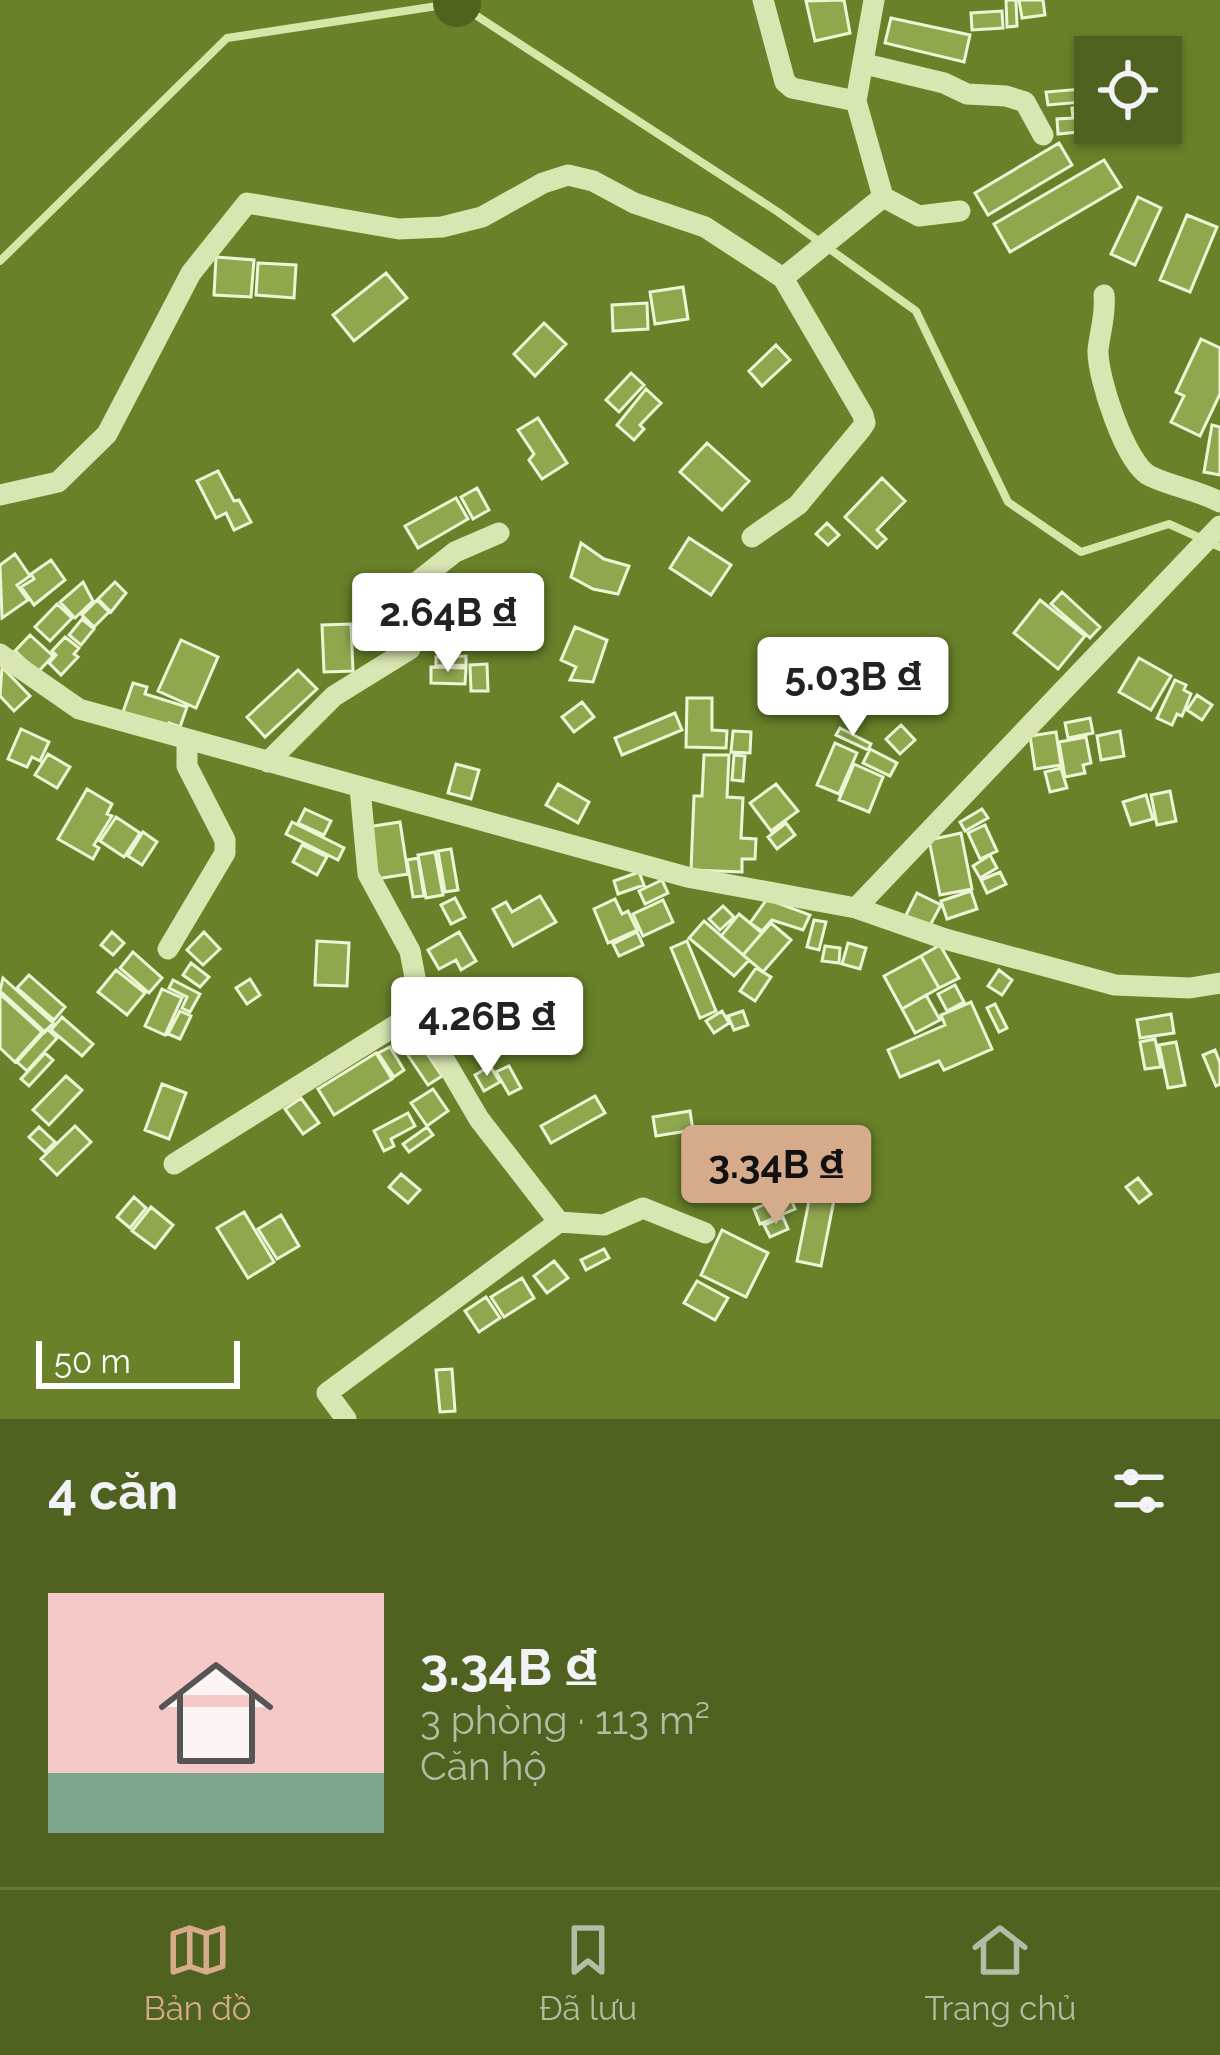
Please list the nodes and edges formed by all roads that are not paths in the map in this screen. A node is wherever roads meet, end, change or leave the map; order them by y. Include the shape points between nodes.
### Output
1 (764, 0) edge
2 (874, 0) edge
3 (865, 64) junction
4 (856, 101) junction
5 (1043, 135) dead end
6 (883, 197) junction
7 (960, 211) dead end
8 (783, 278) junction
9 (1104, 295) dead end
10 (0, 495) edge
11 (1220, 502) edge
12 (1220, 526) edge
13 (499, 532) dead end
14 (752, 537) dead end
15 (0, 654) edge
16 (187, 740) junction
17 (268, 762) junction
18 (360, 788) junction
19 (856, 908) junction
20 (167, 949) dead end
21 (1220, 983) edge
22 (420, 1010) junction
23 (174, 1164) dead end
24 (559, 1222) junction
25 (705, 1233) dead end
26 (346, 1419) edge

1 - 4 street via 784,82
2 - 3 street
3 - 4 street
3 - 5 street via 1025,102
4 - 6 street
6 - 7 street via 919,216
6 - 8 street
8 - 10 street via 705,227 568,176 442,227 399,230 247,203 191,274 107,434 58,482
8 - 14 street via 865,422 798,506
9 - 11 street via 1100,374 1134,463
12 - 19 street
13 - 17 street via 455,552 412,586 410,649 334,696
15 - 16 street via 79,709
16 - 17 street
16 - 20 street via 185,760 225,853
17 - 18 street
18 - 19 street via 688,877
18 - 22 street via 368,874 410,951
19 - 21 street via 1115,986
22 - 23 street
22 - 24 street via 479,1118
24 - 25 street via 604,1225 643,1208
24 - 26 street via 327,1394

